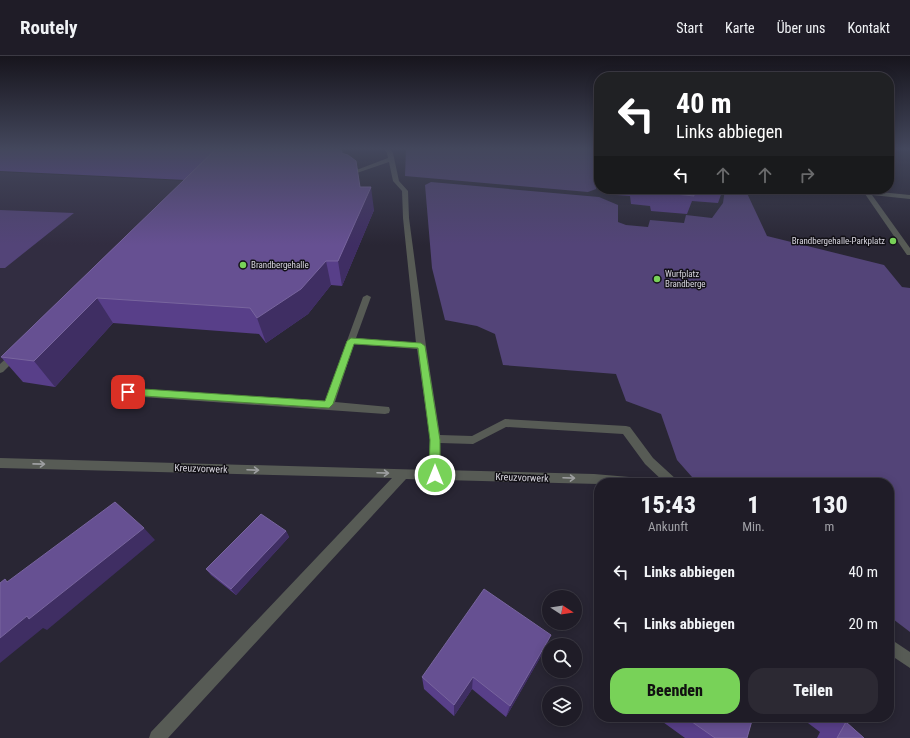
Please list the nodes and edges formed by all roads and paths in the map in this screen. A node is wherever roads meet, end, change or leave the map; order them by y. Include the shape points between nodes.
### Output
1 (396, 181) edge
2 (868, 194) edge
3 (878, 194) edge
4 (910, 197) edge
5 (910, 253) edge
6 (367, 297) dead end
7 (351, 341) junction
8 (421, 346) junction
9 (23, 347) edge
10 (0, 370) edge
11 (128, 392) dead end
12 (329, 404) junction
13 (385, 410) dead end
14 (435, 440) junction
15 (0, 463) edge
16 (403, 474) junction
17 (435, 475) junction
18 (667, 478) edge
19 (594, 479) edge
20 (894, 649) edge
21 (910, 661) edge
22 (157, 738) edge

1 - 8 street via 405,191
2 - 5 street
3 - 4 street
6 - 7 street
7 - 8 street
7 - 12 street
8 - 14 street
9 - 10 street
11 - 12 street
12 - 13 street
14 - 17 street
14 - 18 street via 473,440 505,423 626,430 649,462
15 -> 16 street, Kreuzvorwerk
16 - 17 street, Kreuzvorwerk
16 - 22 street
17 -> 19 street, Kreuzvorwerk
20 - 21 street

